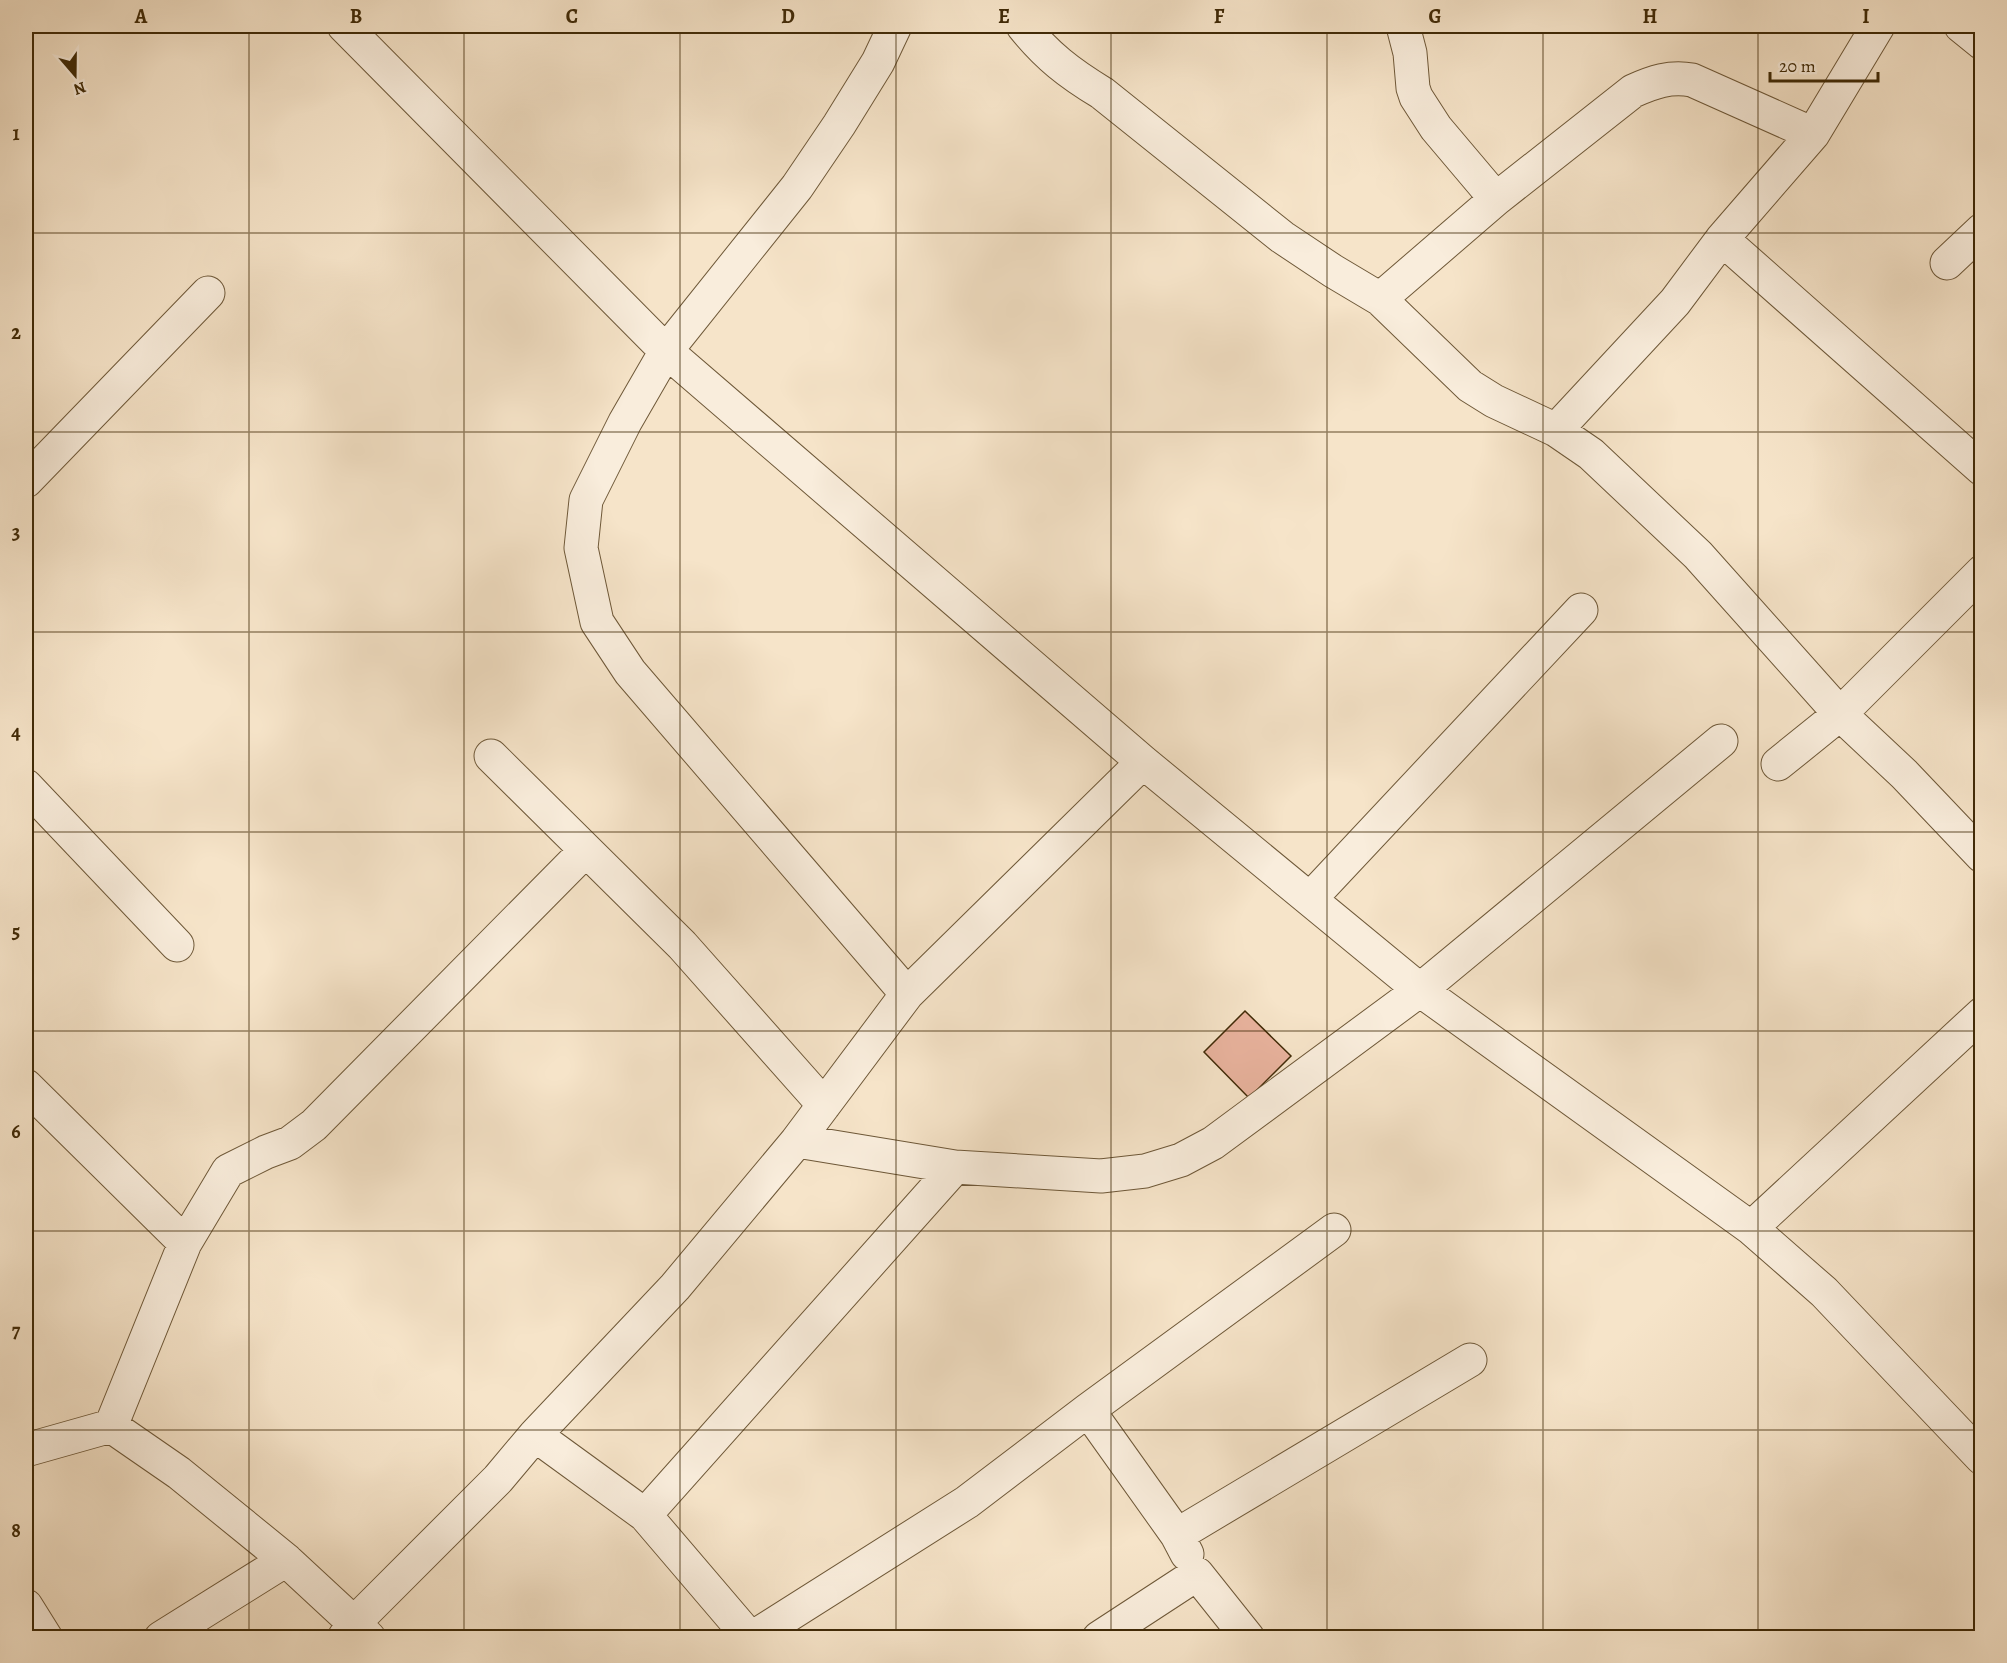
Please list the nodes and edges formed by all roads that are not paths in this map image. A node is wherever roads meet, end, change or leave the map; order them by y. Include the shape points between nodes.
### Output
1 (344, 26) edge
2 (895, 26) edge
3 (1023, 26) edge
4 (1403, 26) edge
5 (1878, 26) edge
6 (1961, 26) edge
7 (1982, 43) edge
8 (1813, 134) junction
9 (1496, 199) junction
10 (1982, 230) edge
11 (1722, 239) junction
12 (1947, 263) dead end
13 (208, 293) dead end
14 (1380, 299) junction
15 (666, 351) junction
16 (1556, 430) junction
17 (1982, 469) edge
18 (26, 481) edge
19 (1982, 572) edge
20 (1581, 610) dead end
21 (1840, 714) junction
22 (1721, 741) dead end
23 (491, 756) dead end
24 (1143, 762) junction
25 (1778, 764) dead end
26 (26, 786) edge
27 (586, 850) junction
28 (1982, 856) edge
29 (1310, 899) junction
30 (177, 945) dead end
31 (1420, 990) junction
32 (907, 994) junction
33 (1982, 1014) edge
34 (26, 1086) edge
35 (824, 1106) junction
36 (797, 1141) junction
37 (955, 1167) junction
38 (1751, 1228) junction
39 (1334, 1230) dead end
40 (185, 1243) junction
41 (1470, 1360) dead end
42 (1088, 1410) junction
43 (111, 1426) junction
44 (535, 1435) junction
45 (26, 1450) edge
46 (1982, 1458) edge
47 (645, 1515) junction
48 (1177, 1535) junction
49 (286, 1560) junction
50 (1197, 1574) junction
51 (26, 1606) edge
52 (356, 1633) edge
53 (46, 1638) edge
54 (161, 1638) edge
55 (751, 1638) edge
56 (1099, 1638) edge
57 (1248, 1638) edge

1 - 15 street
2 - 15 street via 878,62 796,187
3 - 14 street via 1070,73 1102,93 1282,237
4 - 9 street via 1416,98
5 - 8 street
6 - 7 street
8 - 9 street via 1692,80 1678,77 1656,81 1632,91
8 - 11 street
9 - 14 street
10 - 12 street
11 - 16 street via 1675,302
11 - 17 street
13 - 18 street
14 - 16 street via 1470,386
15 - 24 street
15 - 32 street via 586,500 581,548 597,622 658,706
16 - 21 street via 1591,454 1698,555
19 - 21 street
20 - 29 street
21 - 25 street
21 - 28 street
22 - 31 street
23 - 27 street
24 - 29 street
24 - 32 street
26 - 30 street
27 - 35 street via 682,945
27 - 40 street via 314,1125 290,1143 228,1172
29 - 31 street
31 - 37 street via 1213,1143 1181,1160 1145,1171 1101,1176
31 - 38 street
32 - 35 street
33 - 38 street
34 - 40 street
35 - 36 street
36 - 37 street
36 - 44 street via 675,1287
37 - 47 street
38 - 46 street via 1824,1292
39 - 42 street
40 - 43 street
41 - 48 street
42 - 48 street
42 - 55 street via 967,1502
43 - 45 street
43 - 49 street via 179,1473
44 - 47 street
44 - 52 street
47 - 55 street
48 - 50 street
49 - 52 street
49 - 54 street
50 - 56 street
50 - 57 street
51 - 53 street

